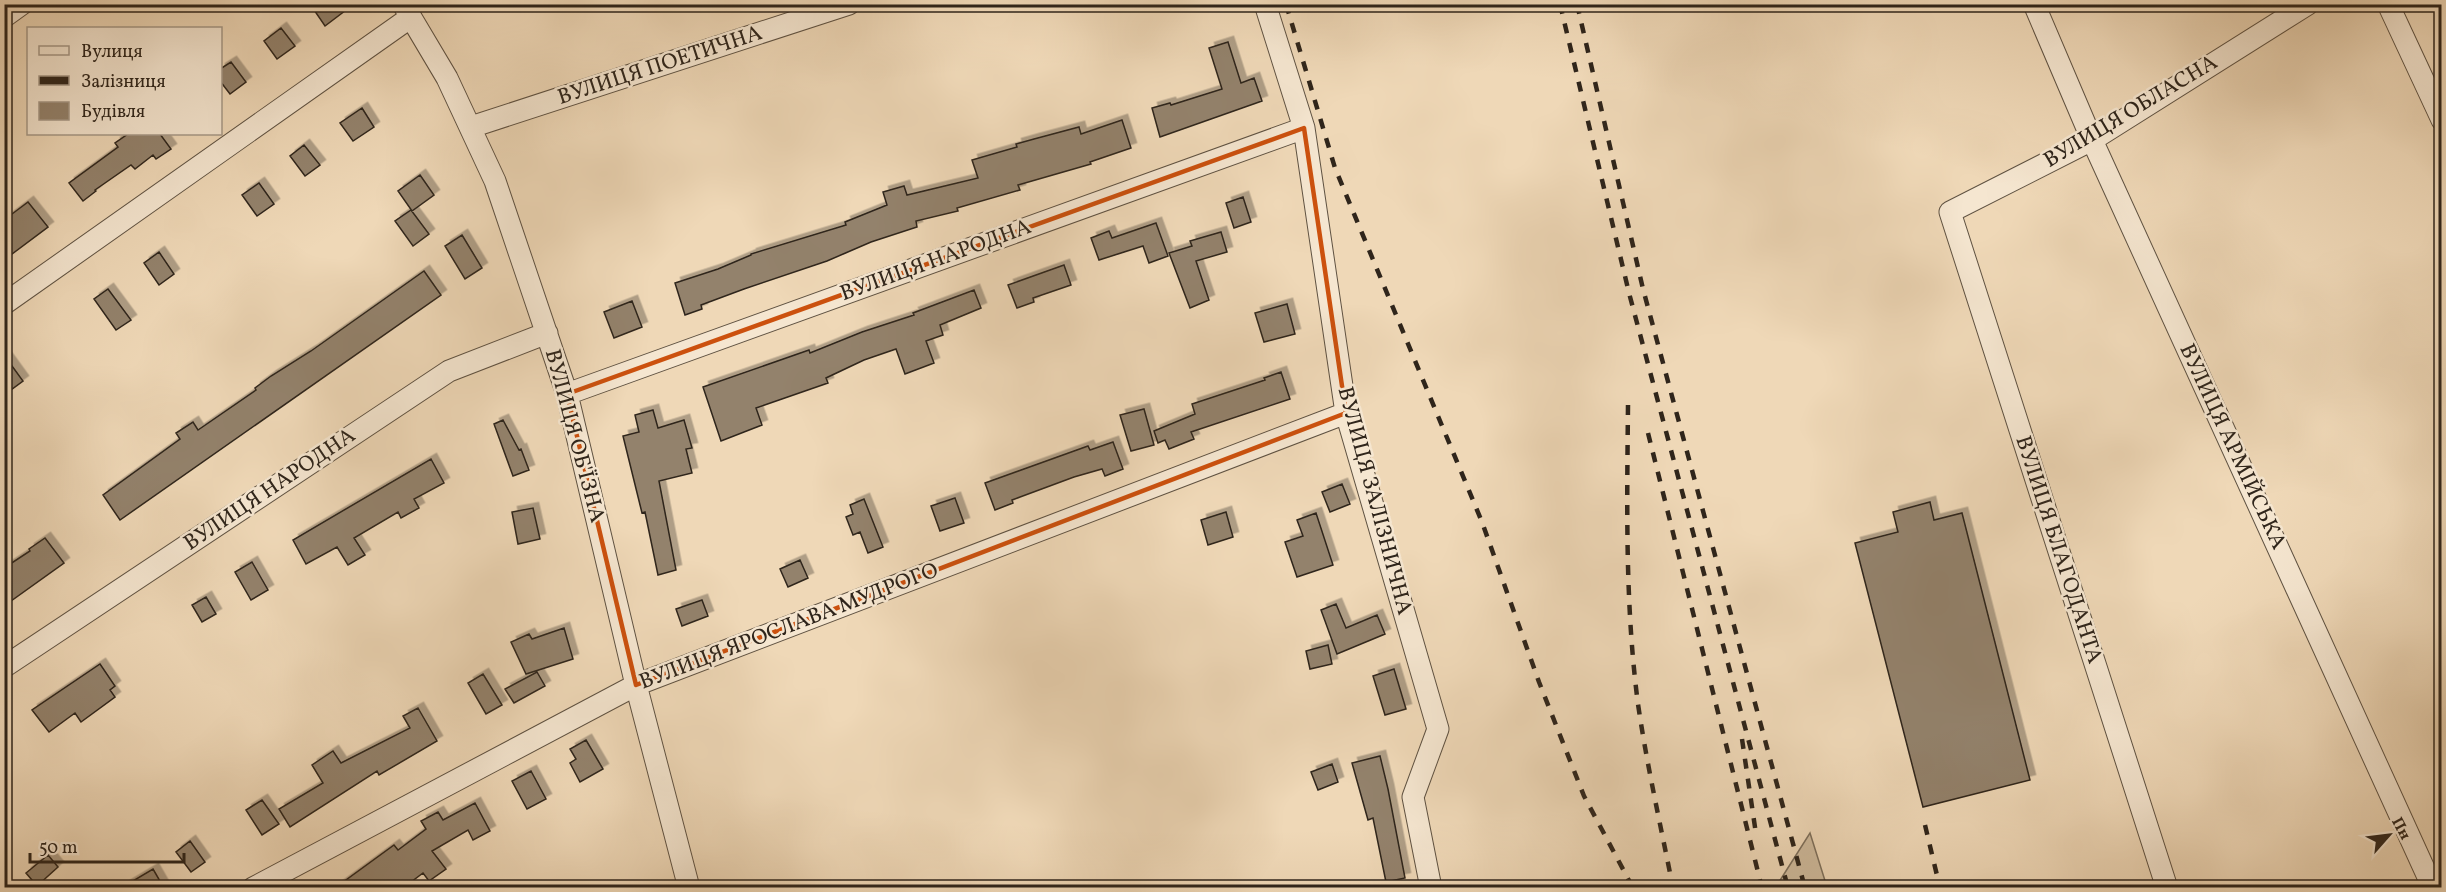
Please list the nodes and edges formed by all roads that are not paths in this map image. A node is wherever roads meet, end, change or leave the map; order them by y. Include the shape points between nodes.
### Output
1 (22, 4) edge
2 (849, 4) edge
3 (1265, 4) edge
4 (2034, 4) edge
5 (2308, 4) edge
6 (2388, 4) edge
7 (407, 11) edge
8 (4, 17) edge
9 (2442, 120) edge
10 (471, 127) junction
11 (1304, 128) junction
12 (2092, 140) junction
13 (1950, 212) joint
14 (4, 304) edge
15 (547, 333) junction
16 (567, 394) junction
17 (1346, 413) junction
18 (4, 667) edge
19 (636, 685) junction
20 (253, 888) edge
21 (689, 888) edge
22 (1431, 888) edge
23 (2167, 888) edge
24 (2433, 888) edge

1 - 8 street
2 - 10 street, ВУЛИЦЯ ПОЕТИЧНА
3 - 11 street, ВУЛИЦЯ ЗАЛІЗНИЧНА
4 - 12 street, ВУЛИЦЯ АРМІЙСЬКА
5 - 12 street, ВУЛИЦЯ ОБЛАСНА
6 - 9 street
7 - 10 street, ВУЛИЦЯ ОБ'ЇЗНА
7 - 14 street
10 - 15 street, ВУЛИЦЯ ОБ'ЇЗНА via 495,181
11 - 16 street, ВУЛИЦЯ НАРОДНА
11 - 17 street, ВУЛИЦЯ ЗАЛІЗНИЧНА
12 - 13 street, ВУЛИЦЯ ОБЛАСНА
12 - 24 street, ВУЛИЦЯ АРМІЙСЬКА
13 - 23 street, ВУЛИЦЯ БЛАГОДАНТА
15 - 16 street, ВУЛИЦЯ ОБ'ЇЗНА
15 - 18 street, ВУЛИЦЯ НАРОДНА via 449,371
16 - 19 street, ВУЛИЦЯ ОБ'ЇЗНА
17 - 19 street, ВУЛИЦЯ ЯРОСЛАВА МУДРОГО
17 - 22 street, ВУЛИЦЯ ЗАЛІЗНИЧНА via 1438,729 1413,797
19 - 20 street, ВУЛИЦЯ ЯРОСЛАВА МУДРОГО
19 - 21 street, ВУЛИЦЯ ОБ'ЇЗНА

